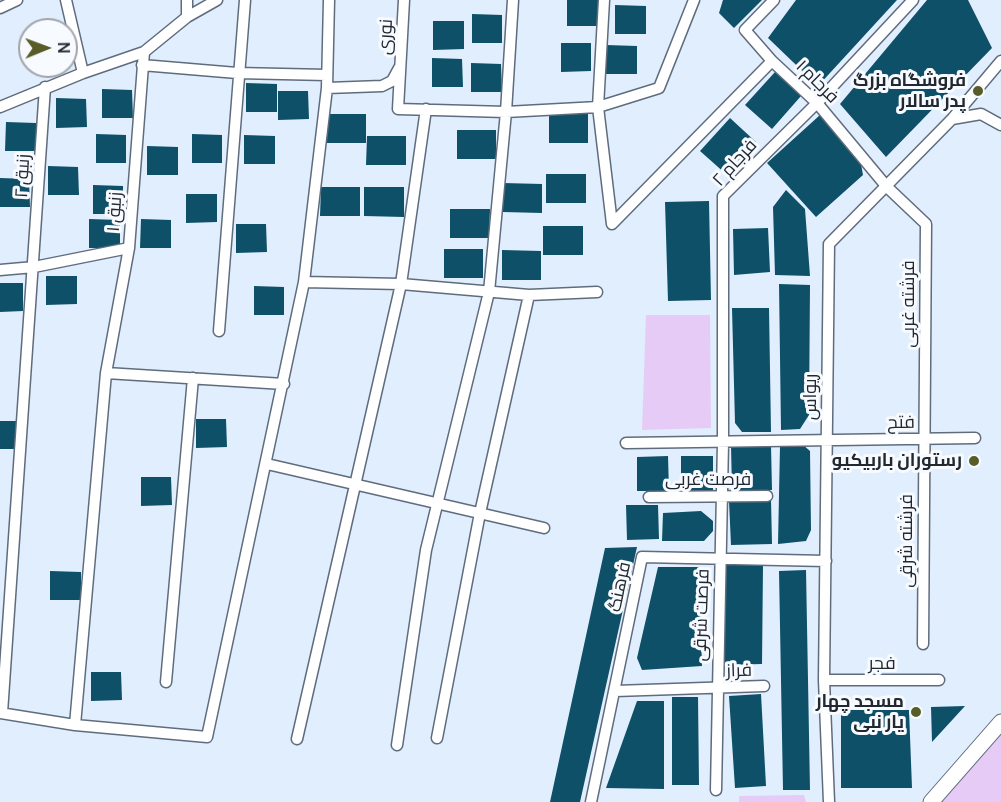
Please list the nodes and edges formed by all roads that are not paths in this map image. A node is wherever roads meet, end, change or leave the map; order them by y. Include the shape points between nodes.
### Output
1 (17, 0) edge
2 (66, 0) edge
3 (187, 0) edge
4 (216, 0) edge
5 (245, 0) edge
6 (329, 0) edge
7 (404, 0) edge
8 (513, 0) edge
9 (604, 0) edge
10 (693, 0) edge
11 (774, 0) edge
12 (913, 0) edge
13 (0, 9) edge
14 (187, 17) junction
15 (144, 52) junction
16 (772, 61) junction
17 (1001, 61) edge
18 (402, 62) junction
19 (142, 65) junction
20 (82, 73) junction
21 (237, 73) junction
22 (327, 75) junction
23 (45, 87) junction
24 (327, 88) junction
25 (817, 103) junction
26 (0, 107) edge
27 (598, 107) junction
28 (426, 109) junction
29 (506, 112) junction
30 (952, 119) junction
31 (1001, 125) edge
32 (887, 187) junction
33 (129, 248) junction
34 (34, 267) junction
35 (0, 270) edge
36 (304, 282) junction
37 (401, 284) junction
38 (489, 292) junction
39 (597, 292) dead end
40 (529, 295) junction
41 (219, 330) dead end
42 (106, 373) junction
43 (193, 378) junction
44 (284, 384) junction
45 (975, 438) dead end
46 (925, 439) junction
47 (828, 440) junction
48 (723, 442) junction
49 (626, 443) dead end
50 (267, 464) junction
51 (353, 484) junction
52 (767, 496) dead end
53 (649, 497) dead end
54 (722, 497) junction
55 (436, 503) junction
56 (480, 513) junction
57 (544, 528) dead end
58 (720, 559) junction
59 (826, 561) junction
60 (923, 644) dead end
61 (824, 680) junction
62 (939, 680) dead end
63 (166, 682) dead end
64 (764, 687) dead end
65 (716, 688) junction
66 (615, 692) junction
67 (1, 713) edge
68 (1001, 722) edge
69 (75, 725) junction
70 (437, 738) dead end
71 (297, 740) dead end
72 (397, 745) dead end
73 (716, 790) dead end
74 (591, 802) edge
75 (829, 802) edge
76 (931, 802) edge

1 - 13 street
2 - 20 street
3 - 14 street
4 - 14 street
5 - 21 street
6 - 22 street
7 - 18 street, نوری
8 - 29 street
9 - 27 street
10 - 27 street via 659,88
11 - 16 street, فرجام ۱ via 745,30
12 - 25 street, فرجام ۲
14 - 15 street
15 - 19 street, زنبق ۱
15 - 20 street
16 - 25 street, فرجام ۱
16 - 27 street via 612,224
17 - 30 street, ریواس
18 - 24 street via 393,81 382,86
18 - 28 street, نوری via 398,109
19 - 21 street
19 - 33 street, زنبق ۱
20 - 23 street
21 - 22 street
21 - 41 street
22 - 24 street
23 - 26 street
23 - 34 street, زنبق ۲
24 - 36 street
25 - 32 street, فرجام ۱
25 - 48 street, فرجام ۲ via 723,196
27 - 29 street
28 - 29 street
28 - 37 street
29 - 38 street
30 - 31 street via 981,114
30 - 32 street, ریواس
32 - 46 street, فرشته غربی via 926,224
32 - 47 street, ریواس via 829,244
33 - 34 street
33 - 42 street, زنبق ۱
34 - 35 street
34 - 67 street, زنبق ۲
36 - 37 street
36 - 44 street
37 - 38 street
37 - 51 street
38 - 40 street
38 - 55 street
39 - 40 street
40 - 56 street
42 - 43 street
42 - 69 street, زنبق ۱
43 - 44 street
43 - 63 street
44 - 50 street
45 - 46 street, فتح
46 - 47 street, فتح
46 - 60 street, فرشته شرقی
47 - 48 street, فتح
47 - 59 street, ریواس
48 - 49 street
48 - 54 street, فرصت شرقی
50 - 51 street
50 - 69 street via 207,737
51 - 55 street
51 - 71 street
52 - 54 street, فرصت غربی
53 - 54 street, فرصت غربی
54 - 58 street, فرصت شرقی
55 - 56 street
55 - 72 street
56 - 57 street
56 - 70 street
58 - 59 street, فرهنگ
58 - 65 street, فرصت شرقی
58 - 66 street, فرهنگ via 642,557
59 - 61 street, ریواس
61 - 62 street, فجر
61 - 75 street, ریواس
64 - 65 street, فراز
65 - 66 street, فراز
65 - 73 street, فرصت شرقی
66 - 74 street, فرهنگ
67 - 69 street
68 - 76 main road

